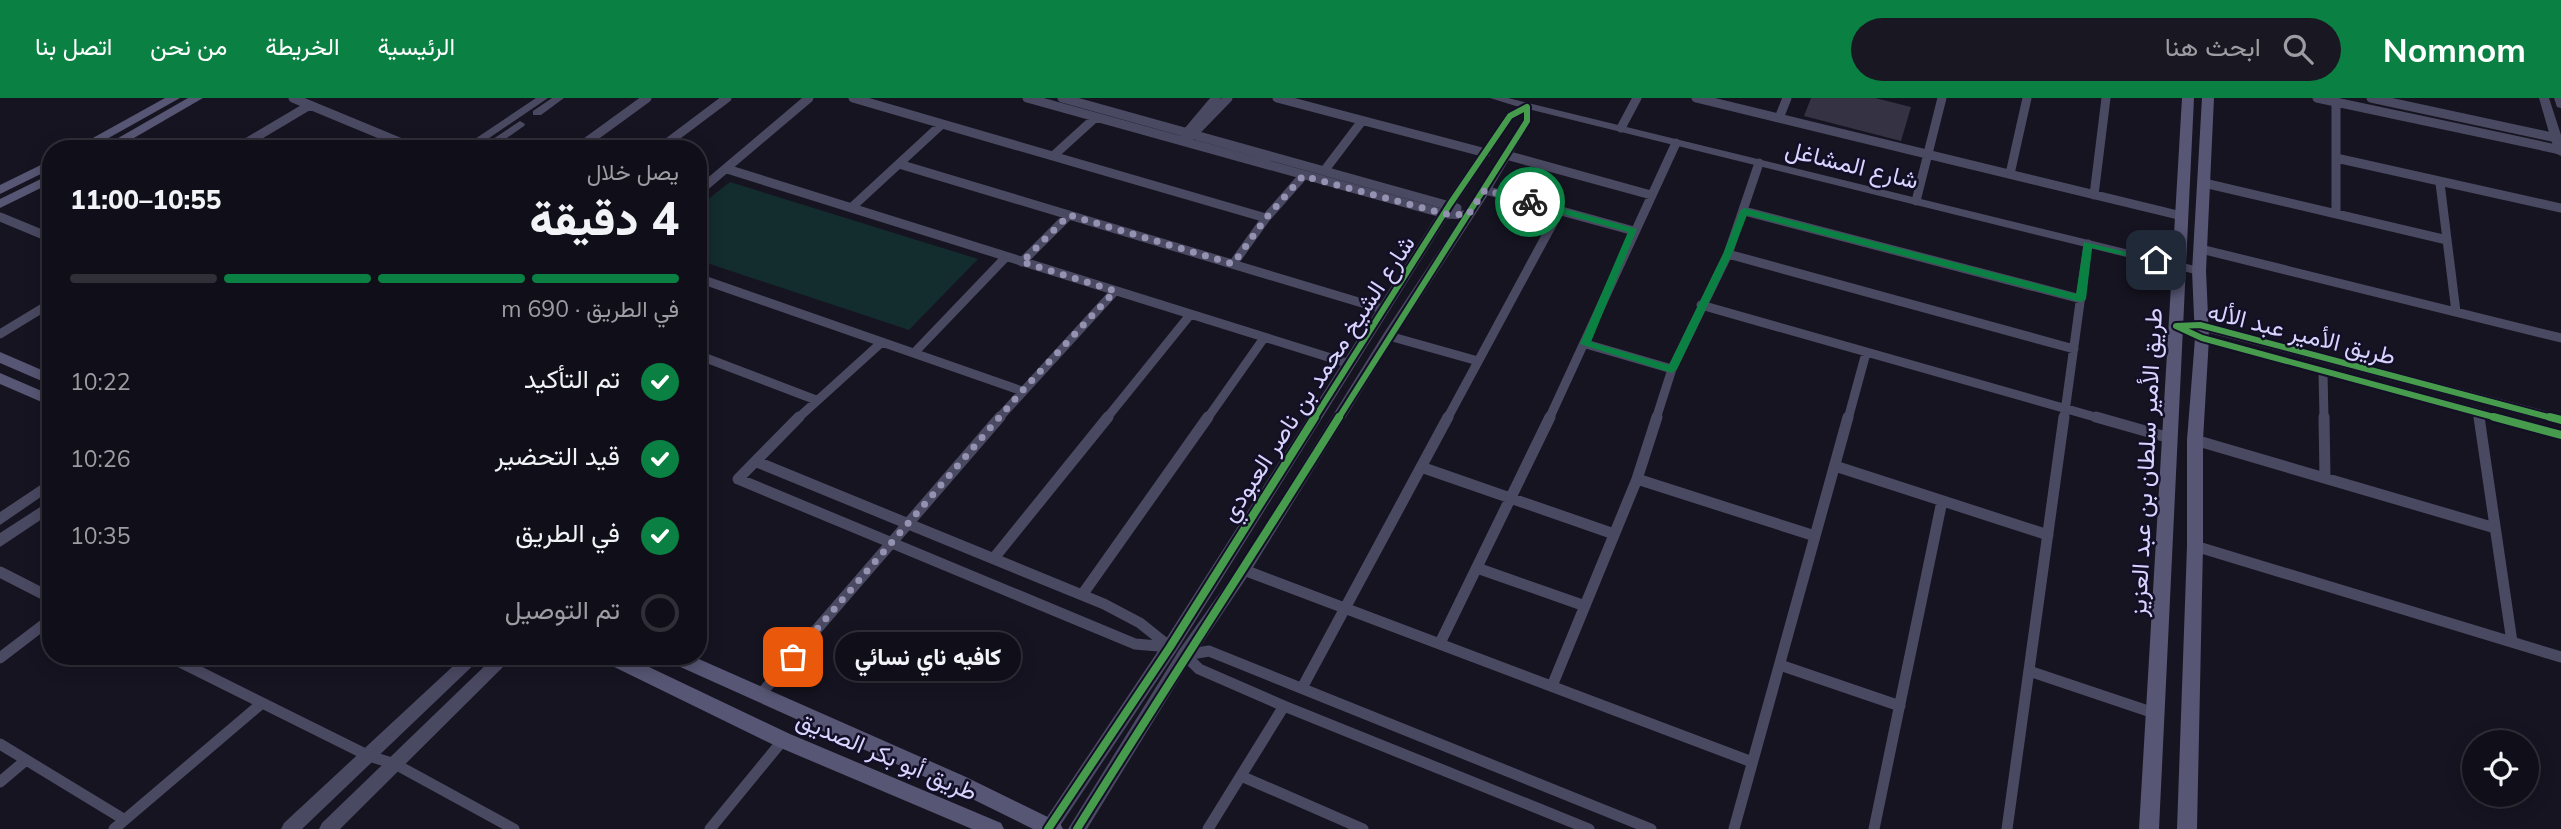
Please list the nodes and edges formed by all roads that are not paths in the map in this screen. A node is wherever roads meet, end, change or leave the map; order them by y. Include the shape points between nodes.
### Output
1 (174, 98) edge
2 (197, 98) edge
3 (293, 98) edge
4 (543, 98) edge
5 (559, 98) edge
6 (647, 98) edge
7 (727, 98) edge
8 (809, 98) edge
9 (853, 98) edge
10 (1027, 98) edge
11 (1062, 98) edge
12 (1216, 98) edge
13 (1228, 98) edge
14 (1277, 98) edge
15 (1496, 98) edge
16 (1637, 98) edge
17 (1696, 98) edge
18 (1787, 98) edge
19 (1942, 98) edge
20 (2027, 98) edge
21 (2106, 98) edge
22 (2188, 98) edge
23 (2208, 98) edge
24 (2317, 98) edge
25 (2371, 98) edge
26 (2544, 98) edge
27 (2558, 98) edge
28 (2336, 102) junction
29 (310, 105) junction
30 (2561, 105) edge
31 (1527, 107) junction
32 (1096, 117) junction
33 (1779, 118) junction
34 (1362, 121) junction
35 (942, 124) junction
36 (1621, 128) junction
37 (1188, 136) junction
38 (96, 140) edge
39 (121, 140) edge
40 (251, 140) edge
41 (394, 140) edge
42 (479, 140) edge
43 (496, 140) edge
44 (589, 140) edge
45 (671, 140) edge
46 (1676, 143) junction
47 (2560, 146) edge
48 (1486, 153) junction
49 (1929, 153) junction
50 (1506, 155) junction
51 (1053, 156) junction
52 (2336, 158) junction
53 (1759, 163) junction
54 (899, 164) junction
55 (42, 169) edge
56 (727, 169) junction
57 (1324, 171) junction
58 (2010, 174) junction
59 (1303, 176) junction
60 (42, 182) edge
61 (2204, 183) junction
62 (2440, 183) junction
63 (707, 185) edge
64 (0, 190) edge
65 (1485, 190) junction
66 (1651, 195) junction
67 (2094, 195) junction
68 (1916, 201) junction
69 (0, 204) edge
70 (851, 208) junction
71 (2561, 208) edge
72 (1448, 209) junction
73 (1560, 210) junction
74 (1744, 211) junction
75 (2336, 214) junction
76 (1069, 215) junction
77 (1468, 215) junction
78 (2182, 216) junction
79 (0, 217) edge
80 (1266, 218) junction
81 (1634, 231) junction
82 (42, 234) edge
83 (2447, 240) junction
84 (2088, 244) junction
85 (2201, 249) junction
86 (1727, 254) junction
87 (1006, 257) junction
88 (1022, 262) junction
89 (1233, 264) junction
90 (2178, 265) junction
91 (2199, 271) junction
92 (707, 281) edge
93 (1115, 291) junction
94 (2081, 299) junction
95 (1701, 305) junction
96 (42, 308) edge
97 (1382, 309) junction
98 (2456, 312) junction
99 (1190, 315) junction
100 (2176, 326) junction
101 (2201, 332) junction
102 (0, 334) edge
103 (1389, 336) junction
104 (1264, 338) junction
105 (2561, 338) edge
106 (882, 342) junction
107 (1586, 344) junction
108 (2074, 349) junction
109 (915, 353) junction
110 (1866, 353) junction
111 (0, 357) edge
112 (707, 358) edge
113 (1478, 361) junction
114 (1347, 363) junction
115 (1672, 369) junction
116 (2323, 372) junction
117 (42, 376) edge
118 (0, 378) edge
119 (1022, 391) junction
120 (42, 397) edge
121 (816, 400) junction
122 (2066, 408) junction
123 (2478, 413) junction
124 (2561, 420) edge
125 (2561, 435) edge
126 (2170, 438) junction
127 (2195, 440) junction
128 (757, 462) junction
129 (1835, 466) junction
130 (1421, 467) junction
131 (2325, 478) junction
132 (1637, 479) junction
133 (42, 489) edge
134 (1511, 497) junction
135 (1942, 501) junction
136 (42, 511) edge
137 (0, 519) edge
138 (910, 522) junction
139 (2495, 528) junction
140 (1614, 534) junction
141 (2048, 535) junction
142 (1815, 536) junction
143 (0, 541) edge
144 (891, 544) junction
145 (2195, 546) junction
146 (994, 558) junction
147 (1477, 568) junction
148 (1244, 569) junction
149 (0, 572) edge
150 (42, 593) edge
151 (1082, 595) junction
152 (1585, 606) junction
153 (1345, 607) junction
154 (42, 626) edge
155 (2512, 642) junction
156 (1440, 643) junction
157 (1170, 647) junction
158 (1185, 654) junction
159 (2561, 657) edge
160 (0, 658) edge
161 (187, 665) edge
162 (465, 665) edge
163 (497, 665) edge
164 (627, 665) edge
165 (693, 665) edge
166 (1780, 665) junction
167 (2029, 671) junction
168 (1552, 686) junction
169 (1302, 688) junction
170 (760, 695) junction
171 (261, 703) junction
172 (1284, 706) junction
173 (1900, 706) junction
174 (2154, 713) junction
175 (783, 740) junction
176 (0, 744) edge
177 (369, 756) junction
178 (26, 760) junction
179 (1752, 762) junction
180 (395, 764) junction
181 (1241, 776) junction
182 (0, 782) edge
183 (120, 824) edge
184 (1050, 828) edge
185 (290, 829) edge
186 (328, 829) edge
187 (513, 829) edge
188 (710, 829) edge
189 (994, 829) edge
190 (1077, 829) edge
191 (1208, 829) edge
192 (1363, 829) edge
193 (1589, 829) edge
194 (1651, 829) edge
195 (1734, 829) edge
196 (1874, 829) edge
197 (2007, 829) edge
198 (2149, 829) edge
199 (2187, 829) edge

1 - 38 main road
2 - 39 main road
3 - 29 street
4 - 42 street
5 - 43 street
6 - 44 street
7 - 45 street
8 - 56 street
9 - 35 street
10 - 32 street
11 - 37 street
12 - 37 street
13 - 37 street
14 - 34 street
15 - 31 street, شارع المشاغل
16 - 36 street
17 - 33 street
18 - 33 street
19 - 49 street
20 - 58 street
21 - 67 street
22 - 78 main road, طريق الأمير سلطان بن عبد العزيز
23 - 61 main road, طريق الأمير سلطان بن عبد العزيز
24 - 28 street
25 - 47 street
26 - 47 street
27 - 30 street
28 - 47 street
28 - 52 street
29 - 40 street
29 - 41 street
31 - 36 street, شارع المشاغل
31 - 48 street, شارع الشيخ محمد بن ناصر العبودي via 1510,116
31 - 50 street, شارع الشيخ محمد بن ناصر العبودي via 1527,121
32 - 37 street
32 - 51 street
33 - 49 street
34 - 48 street
34 - 57 street
35 - 51 street
35 - 54 street
36 - 46 street, شارع المشاغل
37 - 57 street
37 - 59 street
46 - 53 street, شارع المشاغل
46 - 66 street
48 - 72 street, شارع الشيخ محمد بن ناصر العبودي
49 - 58 street
49 - 68 street
50 - 65 street, شارع الشيخ محمد بن ناصر العبودي
50 - 66 street
51 - 80 street
52 - 62 street
52 - 75 street
53 - 68 street, شارع المشاغل
53 - 74 street
54 - 70 street
54 - 76 street
55 - 64 main road
56 - 63 street
56 - 70 street
57 - 72 street
58 - 67 street
59 - 72 street
59 - 80 street
60 - 69 main road
61 - 75 street
61 - 85 main road, طريق الأمير سلطان بن عبد العزيز
62 - 71 street
62 - 83 street
65 - 73 street
65 - 77 street, شارع الشيخ محمد بن ناصر العبودي
66 - 81 street
67 - 78 street
68 - 84 street, شارع المشاغل
70 - 87 street
72 - 77 street
72 - 97 street, شارع الشيخ محمد بن ناصر العبودي
73 - 81 street
73 - 113 street
74 - 86 street
74 - 94 street
75 - 83 street
76 - 88 street
76 - 89 street
77 - 103 street, شارع الشيخ محمد بن ناصر العبودي
78 - 90 main road, طريق الأمير سلطان بن عبد العزيز
79 - 82 street
80 - 89 street
81 - 107 street
83 - 98 street
84 - 90 street, شارع المشاغل
84 - 94 street
85 - 91 main road, طريق الأمير سلطان بن عبد العزيز
85 - 98 street
86 - 95 street
86 - 108 street
87 - 88 street
87 - 109 street
88 - 93 street
89 - 97 street
90 - 91 street, شارع المشاغل
90 - 100 main road, طريق الأمير سلطان بن عبد العزيز
91 - 101 main road, طريق الأمير سلطان بن عبد العزيز
92 - 106 street
93 - 99 street
93 - 119 street
94 - 108 street
95 - 110 street
95 - 115 street
96 - 102 street
97 - 114 street, شارع الشيخ محمد بن ناصر العبودي
98 - 105 street
99 - 104 street
99 - 146 street
100 - 101 street, طريق الأمير عبد الأله
100 - 126 main road, طريق الأمير سلطان بن عبد العزيز
101 - 116 street, طريق الأمير عبد الأله
101 - 124 street, طريق الأمير عبد الأله
101 - 127 main road, طريق الأمير سلطان بن عبد العزيز
103 - 113 street
103 - 148 street, شارع الشيخ محمد بن ناصر العبودي
104 - 114 street
104 - 151 street
106 - 109 street
106 - 121 street
107 - 115 street
107 - 134 street
108 - 122 street
109 - 119 street
110 - 122 street
110 - 129 street
111 - 117 main road
112 - 121 street
113 - 130 street
114 - 157 street, شارع الشيخ محمد بن ناصر العبودي
115 - 132 street
116 - 123 street, طريق الأمير عبد الأله
116 - 131 street
118 - 120 main road
119 - 138 street
121 - 128 street
122 - 126 street
122 - 141 street
123 - 125 street, طريق الأمير عبد الأله
123 - 139 street
126 - 174 main road, طريق الأمير سلطان بن عبد العزيز
127 - 131 street
127 - 145 main road, طريق الأمير سلطان بن عبد العزيز
128 - 138 street
128 - 144 street via 738,479
129 - 135 street
129 - 142 street
130 - 134 street
130 - 153 street
131 - 139 street
132 - 140 street
132 - 142 street
133 - 137 street
134 - 140 street
134 - 147 street
135 - 141 street
135 - 173 street
136 - 143 street
138 - 144 street
138 - 146 street
139 - 155 street
140 - 152 street
141 - 167 street
142 - 166 street
144 - 157 street via 1135,644
144 - 170 street
145 - 155 street
145 - 199 main road, طريق الأمير سلطان بن عبد العزيز
146 - 151 street
147 - 152 street
147 - 156 street
148 - 153 street
148 - 158 street, شارع الشيخ محمد بن ناصر العبودي
149 - 150 street
151 - 157 street via 1154,631
152 - 168 street
153 - 156 street
153 - 169 street
154 - 160 street
155 - 159 street
156 - 168 street
157 - 184 street, شارع الشيخ محمد بن ناصر العبودي
158 - 169 street via 1209,650
158 - 172 street via 1199,669
158 - 190 street, شارع الشيخ محمد بن ناصر العبودي
161 - 171 street
162 - 177 street
163 - 180 street
164 - 175 main road, طريق أبو بكر الصديق
165 - 170 main road, طريق أبو بكر الصديق
166 - 173 street
166 - 179 street
167 - 174 street
167 - 197 street
168 - 179 street
169 - 194 street
170 - 184 main road, طريق أبو بكر الصديق
171 - 177 street
171 - 183 street
172 - 181 street
172 - 193 street
173 - 196 street
174 - 198 main road, طريق الأمير سلطان بن عبد العزيز
175 - 188 street
175 - 189 main road, طريق أبو بكر الصديق
176 - 178 street
177 - 180 street
177 - 185 street
178 - 182 street
178 - 183 street
179 - 195 street
180 - 186 street
180 - 187 street
181 - 191 street
181 - 192 street

